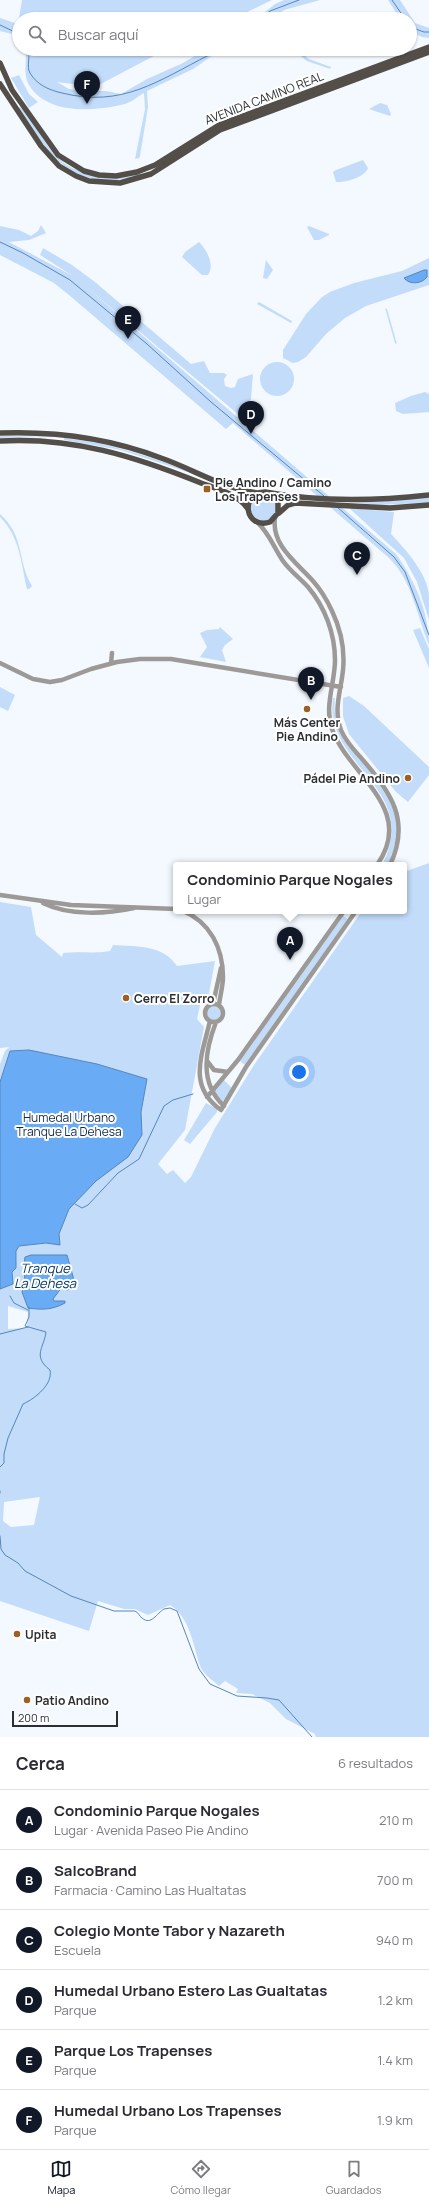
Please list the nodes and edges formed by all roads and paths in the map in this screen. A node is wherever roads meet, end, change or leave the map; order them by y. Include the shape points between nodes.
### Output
1 (429, 47) edge
2 (417, 51) edge
3 (429, 52) edge
4 (405, 56) edge
5 (0, 63) edge
6 (0, 84) edge
7 (22, 105) junction
8 (16, 109) junction
9 (142, 171) junction
10 (142, 178) junction
11 (0, 433) edge
12 (62, 434) junction
13 (0, 441) edge
14 (56, 442) junction
15 (202, 474) junction
16 (192, 479) junction
17 (258, 493) junction
18 (269, 493) junction
19 (429, 494) edge
20 (429, 505) edge
21 (248, 509) junction
22 (277, 516) junction
23 (258, 523) junction
24 (112, 653) dead end
25 (0, 663) edge
26 (111, 663) junction
27 (332, 686) junction
28 (340, 688) junction
29 (379, 862) edge
30 (391, 862) edge
31 (0, 895) edge
32 (173, 909) edge
33 (188, 914) edge
34 (342, 914) edge
35 (354, 914) edge
36 (222, 966) junction
37 (213, 1004) junction
38 (219, 1005) junction
39 (210, 1021) junction
40 (216, 1022) junction
41 (206, 1060) junction
42 (228, 1072) junction
43 (208, 1085) junction
44 (202, 1088) junction
45 (212, 1091) junction
46 (207, 1097) junction
47 (223, 1108) junction

1 - 2 main road, AVENIDA CAMINO REAL
3 - 10 main road, AVENIDA CAMINO REAL via 220,130
4 - 9 main road, AVENIDA CAMINO REAL via 219,125 161,162
5 - 7 main road, AVENIDA CAMINO REAL via 9,85
6 - 8 main road, AVENIDA CAMINO REAL
7 - 8 main road
7 - 9 main road, AVENIDA CAMINO REAL via 52,148 73,166 103,176
8 - 10 main road, AVENIDA CAMINO REAL via 48,156 71,174 103,183 120,183
9 - 10 main road
11 - 12 main road
12 - 14 main road
12 - 15 main road via 130,447
13 - 14 main road
14 - 16 main road via 123,454
15 - 16 main road
15 - 17 main road via 236,488
16 - 21 main road via 236,497
17 - 18 main road
17 - 21 main road via 250,499
18 - 19 main road via 315,498
18 - 22 main road via 278,501
20 - 22 main road via 390,508 293,504
21 - 23 main road
22 - 23 main road via 267,523
22 - 28 street via 275,532 284,550 316,585 335,618 343,648
23 - 27 street via 285,563 314,594 326,614 335,650
24 - 26 street
25 - 26 street via 33,679 50,682
26 - 27 street via 140,659 180,660
27 - 28 street
27 - 29 street via 329,711 335,736 379,796 387,814 388,837
28 - 30 street via 337,711 343,734 385,787 395,807 398,839
31 - 32 street via 42,902 76,912 116,911 138,907
33 - 36 street via 200,921 211,933
34 - 42 street
35 - 47 street via 246,1067
36 - 37 street
36 - 38 street
37 - 38 street
37 - 39 street via 205,1010
38 - 40 street via 223,1015 221,1020
39 - 40 street
39 - 44 street via 200,1067
40 - 41 street
41 - 42 street via 214,1070
41 - 43 street
42 - 45 street
43 - 44 street
43 - 45 street
44 - 46 street
45 - 46 street
45 - 47 street
46 - 47 street

